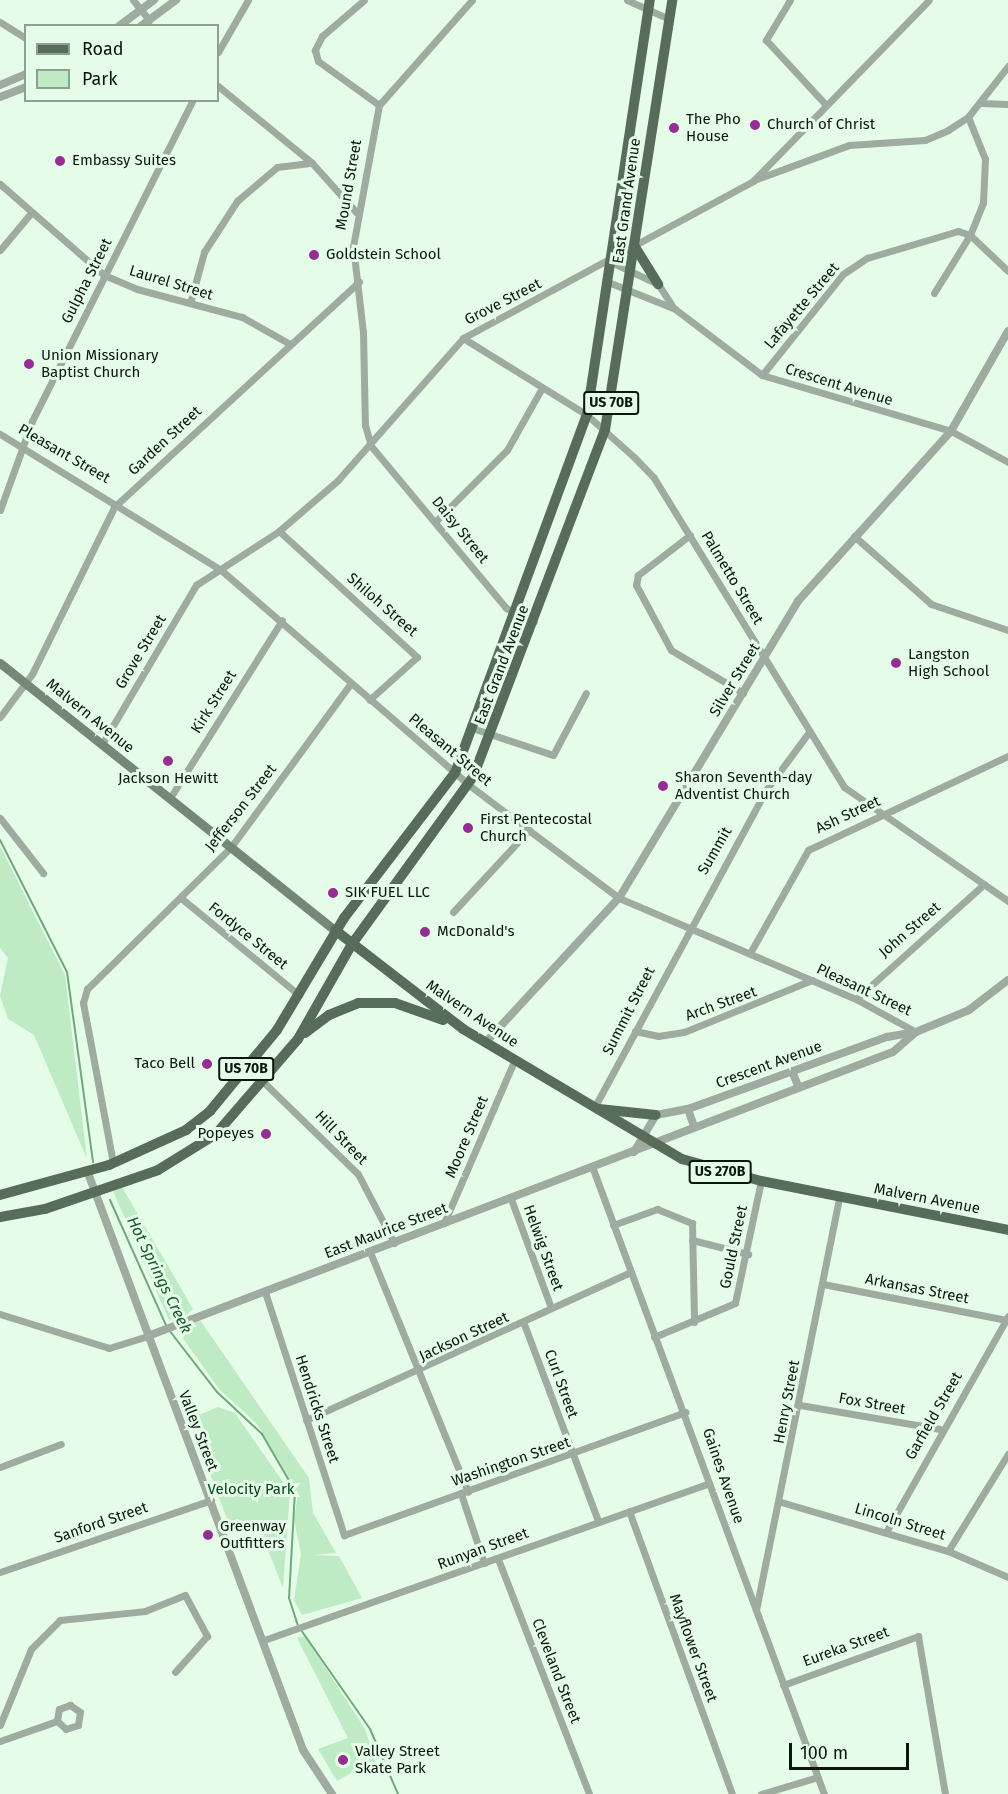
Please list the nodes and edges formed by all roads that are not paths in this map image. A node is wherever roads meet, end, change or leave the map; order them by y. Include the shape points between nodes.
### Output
1 (133, 0) edge
2 (154, 0) edge
3 (176, 0) edge
4 (248, 0) edge
5 (364, 0) edge
6 (472, 0) edge
7 (627, 0) edge
8 (650, 0) edge
9 (672, 0) edge
10 (790, 0) edge
11 (929, 0) edge
12 (142, 10) junction
13 (648, 14) junction
14 (669, 19) junction
15 (149, 20) junction
16 (0, 22) edge
17 (122, 24) edge
18 (144, 24) edge
19 (24, 37) edge
20 (219, 50) edge
21 (1008, 66) edge
22 (24, 75) edge
23 (0, 85) edge
24 (219, 87) edge
25 (24, 88) edge
26 (0, 97) edge
27 (192, 102) edge
28 (980, 104) junction
29 (1008, 104) edge
30 (379, 105) junction
31 (826, 105) junction
32 (968, 117) junction
33 (312, 163) junction
34 (753, 181) junction
35 (0, 184) edge
36 (356, 212) junction
37 (30, 214) junction
38 (970, 235) junction
39 (635, 247) junction
40 (0, 250) edge
41 (611, 261) junction
42 (632, 270) junction
43 (1008, 271) edge
44 (104, 275) junction
45 (359, 282) junction
46 (608, 282) junction
47 (658, 284) junction
48 (630, 287) junction
49 (934, 292) dead end
50 (190, 303) junction
51 (675, 309) junction
52 (1008, 331) edge
53 (463, 338) junction
54 (290, 344) junction
55 (762, 375) junction
56 (542, 388) junction
57 (587, 415) junction
58 (605, 430) junction
59 (951, 431) junction
60 (0, 434) edge
61 (23, 443) junction
62 (371, 446) junction
63 (1008, 462) edge
64 (119, 502) junction
65 (0, 510) edge
66 (436, 521) junction
67 (279, 531) junction
68 (690, 536) junction
69 (854, 536) junction
70 (221, 570) junction
71 (513, 614) junction
72 (282, 620) junction
73 (534, 622) junction
74 (1008, 630) edge
75 (765, 657) junction
76 (0, 663) edge
77 (26, 683) junction
78 (351, 684) junction
79 (586, 693) dead end
80 (743, 693) junction
81 (369, 700) junction
82 (0, 717) edge
83 (472, 728) junction
84 (809, 732) junction
85 (492, 736) junction
86 (102, 744) junction
87 (1008, 756) edge
88 (455, 773) junction
89 (469, 784) junction
90 (170, 798) junction
91 (882, 814) junction
92 (0, 818) edge
93 (529, 830) junction
94 (231, 847) junction
95 (43, 873) dead end
96 (984, 884) junction
97 (180, 898) junction
98 (619, 898) junction
99 (1008, 901) edge
100 (453, 912) dead end
101 (688, 927) junction
102 (335, 930) junction
103 (352, 944) junction
104 (750, 953) junction
105 (812, 980) junction
106 (1008, 980) edge
107 (299, 995) junction
108 (856, 999) junction
109 (463, 1029) junction
110 (635, 1031) junction
111 (916, 1032) junction
112 (298, 1039) junction
113 (485, 1043) junction
114 (514, 1062) junction
115 (248, 1067) junction
116 (792, 1071) junction
117 (265, 1082) junction
118 (799, 1088) junction
119 (594, 1108) junction
120 (688, 1109) junction
121 (656, 1115) junction
122 (694, 1126) junction
123 (641, 1136) junction
124 (654, 1143) junction
125 (634, 1152) junction
126 (113, 1163) junction
127 (593, 1169) junction
128 (88, 1173) junction
129 (761, 1181) junction
130 (96, 1192) junction
131 (0, 1195) edge
132 (839, 1197) junction
133 (511, 1199) junction
134 (0, 1217) edge
135 (444, 1223) junction
136 (613, 1225) junction
137 (1008, 1230) edge
138 (692, 1240) junction
139 (394, 1243) junction
140 (369, 1252) junction
141 (748, 1254) junction
142 (629, 1273) junction
143 (823, 1284) junction
144 (265, 1292) junction
145 (550, 1305) junction
146 (0, 1314) edge
147 (1007, 1318) edge
148 (694, 1322) junction
149 (525, 1324) junction
150 (148, 1336) junction
151 (654, 1337) junction
152 (416, 1374) junction
153 (800, 1405) junction
154 (686, 1412) junction
155 (306, 1420) junction
156 (940, 1429) junction
157 (61, 1444) dead end
158 (1008, 1454) edge
159 (572, 1455) junction
160 (0, 1467) edge
161 (710, 1483) junction
162 (464, 1493) junction
163 (211, 1500) junction
164 (782, 1502) junction
165 (629, 1511) junction
166 (598, 1521) junction
167 (886, 1532) junction
168 (344, 1535) joint
169 (948, 1551) junction
170 (498, 1558) junction
171 (484, 1563) junction
172 (0, 1572) edge
173 (1008, 1577) edge
174 (756, 1610) junction
175 (264, 1640) junction
176 (176, 1672) dead end
177 (783, 1684) junction
178 (57, 1721) dead end
179 (0, 1725) edge
180 (0, 1741) edge
181 (818, 1777) junction
182 (332, 1794) edge
183 (589, 1794) edge
184 (732, 1794) edge
185 (761, 1794) edge
186 (824, 1794) edge
187 (945, 1794) edge

1 - 12 street
2 - 12 street
3 - 15 street
4 - 20 street
5 - 30 street via 322,36 315,50 318,61
6 - 30 street, Mound Street
7 - 13 street
8 - 13 main road, East Grand Avenue / US 70B
9 - 14 main road, East Grand Avenue / US 70B
10 - 31 street via 766,40
11 - 31 street, Grove Street
12 - 15 street
12 - 17 street
13 - 14 street
13 - 41 main road, East Grand Avenue / US 70B
14 - 39 main road, East Grand Avenue / US 70B
15 - 18 street
16 - 19 street
21 - 28 street
22 - 23 street
24 - 33 street
25 - 26 street
27 - 44 street, Gulpha Street
28 - 29 street
28 - 32 street
30 - 36 street, Mound Street
31 - 34 street, Grove Street
32 - 34 street via 925,140 849,145
32 - 38 street via 978,135 987,182
33 - 36 street
33 - 50 street via 277,167 237,201 204,252
34 - 39 street, Grove Street
35 - 37 street, Laurel Street
36 - 45 street, Mound Street via 353,246
37 - 40 street
37 - 44 street, Laurel Street
38 - 43 street
38 - 49 street
38 - 55 street, Lafayette Street via 958,231 867,258 843,274
39 - 41 street, Grove Street
39 - 42 main road, East Grand Avenue / US 70B
39 - 47 main road
41 - 42 street, Crescent Avenue
41 - 46 main road, East Grand Avenue / US 70B
41 - 53 street, Grove Street
42 - 47 street, Crescent Avenue
42 - 48 main road, East Grand Avenue / US 70B
44 - 50 street, Laurel Street
44 - 61 street, Gulpha Street
45 - 54 street, Garden Street
45 - 62 street, Mound Street via 364,425
46 - 48 street, Crescent Avenue
46 - 57 main road, East Grand Avenue / US 70B
47 - 51 street, Crescent Avenue
48 - 51 street, Crescent Avenue
48 - 58 main road, East Grand Avenue / US 70B
50 - 54 street, Laurel Street via 242,317
51 - 55 street, Crescent Avenue
52 - 59 street, Silver Street
53 - 56 street, Palmetto Street
53 - 62 street, Grove Street
54 - 64 street, Garden Street
55 - 59 street, Crescent Avenue
56 - 57 street, Palmetto Street
56 - 66 street via 507,450
57 - 58 street, Palmetto Street
57 - 71 main road, East Grand Avenue / US 70B
58 - 68 street, Palmetto Street via 654,478
58 - 73 main road, East Grand Avenue / US 70B
59 - 63 street, Crescent Avenue
59 - 69 street, Silver Street
60 - 61 street, Pleasant Street
61 - 64 street, Pleasant Street
61 - 65 street, Gulpha Street
62 - 66 street, Daisy Street
62 - 67 street, Grove Street
64 - 70 street, Pleasant Street
64 - 77 street, Garden Street
66 - 71 street, Daisy Street
67 - 70 street, Grove Street
67 - 81 street, Shiloh Street via 417,657
68 - 75 street, Palmetto Street
68 - 80 street via 639,575 636,585 671,650
69 - 74 street via 917,596
69 - 75 street, Silver Street via 813,580
70 - 72 street, Pleasant Street
70 - 86 street, Grove Street via 196,585
71 - 73 street, Daisy Street
71 - 83 main road, East Grand Avenue / US 70B
72 - 78 street, Pleasant Street
72 - 90 street, Kirk Street
73 - 85 main road, East Grand Avenue / US 70B
75 - 80 street, Silver Street
75 - 84 street, Palmetto Street
76 - 77 main road, Malvern Avenue
77 - 82 street, Garden Street
77 - 86 main road, Malvern Avenue
78 - 81 street, Pleasant Street
78 - 94 street, Jefferson Street
79 - 85 street via 553,755
80 - 98 street, Silver Street
81 - 88 street, Pleasant Street
83 - 85 street
83 - 88 main road, East Grand Avenue / US 70B
84 - 91 street, Palmetto Street via 844,787
84 - 101 street, Summit via 766,790
85 - 89 main road, East Grand Avenue / US 70B
86 - 90 main road, Malvern Avenue
87 - 91 street, Ash Street
88 - 89 street, Pleasant Street
88 - 102 main road, East Grand Avenue / US 70B
89 - 93 street, Pleasant Street
89 - 103 main road, East Grand Avenue / US 70B
90 - 94 main road, Malvern Avenue
91 - 96 street, Palmetto Street
91 - 104 street, Ash Street via 808,850
92 - 95 street
93 - 98 street, Pleasant Street
93 - 100 street
94 - 97 street, Jefferson Street
94 - 102 main road, Malvern Avenue
96 - 99 street, Palmetto Street
96 - 108 street, John Street
97 - 107 street, Fordyce Street
97 - 126 street, Jefferson Street via 87,989 85,1013
98 - 101 street, Pleasant Street
98 - 113 street, Silver Street
101 - 104 street, Pleasant Street
101 - 110 street, Summit Street
102 - 103 main road, Malvern Avenue / US 270B
102 - 107 main road, East Grand Avenue / US 70B
103 - 109 main road, Malvern Avenue / US 270B
103 - 112 main road, East Grand Avenue / US 70B
104 - 105 street, Pleasant Street
105 - 108 street, Pleasant Street
105 - 110 street, Arch Street via 684,1032 658,1036
106 - 111 street, Crescent Avenue via 969,1010
107 - 115 main road, East Grand Avenue / US 70B
108 - 111 street, Pleasant Street
109 - 112 main road, US 270B via 417,1009 374,1002 329,1015
109 - 113 main road, Malvern Avenue / US 270B
110 - 119 street, Summit Street
111 - 116 street, Crescent Avenue via 887,1037
111 - 118 street, Crescent Avenue via 893,1052
112 - 117 main road, East Grand Avenue / US 70B
113 - 114 main road, Malvern Avenue / US 270B
114 - 119 main road, Malvern Avenue / US 270B
114 - 135 street, Moore Street
115 - 117 street, Hill Street
115 - 126 main road, East Grand Avenue / US 70B via 186,1130
116 - 118 street
116 - 120 street, Crescent Avenue
117 - 130 main road, East Grand Avenue / US 70B via 216,1134 189,1152
117 - 139 street, Hill Street via 358,1174
118 - 122 street, Crescent Avenue
119 - 121 main road
119 - 123 main road, Malvern Avenue / US 270B
120 - 121 street, Crescent Avenue
120 - 122 street
121 - 123 street
122 - 124 street, Crescent Avenue
123 - 124 main road, Malvern Avenue / US 270B
123 - 125 street
124 - 125 street, East Maurice Street
124 - 129 main road, Malvern Avenue / US 270B via 716,1171
125 - 127 street, East Maurice Street
126 - 128 main road, US 70B
127 - 133 street, East Maurice Street
127 - 136 street, Gaines Avenue
128 - 130 street, Valley Street
128 - 131 main road, US 70B
129 - 132 main road, Malvern Avenue / US 270B
129 - 141 street, Gould Street
130 - 134 main road, US 70B
130 - 150 street, Valley Street
132 - 137 main road, Malvern Avenue / US 270B
132 - 143 street, Henry Street
133 - 135 street, East Maurice Street
133 - 145 street, Helwig Street
135 - 139 street, East Maurice Street
136 - 138 street via 657,1209 692,1222
136 - 142 street, Gaines Avenue
138 - 141 street
138 - 148 street
139 - 140 street, East Maurice Street
140 - 144 street, East Maurice Street
140 - 152 street
141 - 148 street, Gould Street via 735,1303
142 - 145 street, Jackson Street
142 - 151 street, Gaines Avenue
143 - 147 street, Arkansas Street
143 - 153 street, Henry Street
144 - 150 street, East Maurice Street
144 - 155 street, Hendricks Street
145 - 149 street, Jackson Street
146 - 150 street via 109,1347
147 - 156 street, Garfield Street
148 - 151 street, Gould Street
149 - 152 street, Jackson Street
149 - 159 street, Curl Street
150 - 163 street, Valley Street
151 - 154 street, Gaines Avenue
152 - 155 street, Jackson Street
152 - 162 street
153 - 156 street, Fox Street
153 - 164 street, Henry Street
154 - 159 street, Washington Street
154 - 161 street, Gaines Avenue
155 - 168 street, Hendricks Street
156 - 167 street, Garfield Street
157 - 160 street
158 - 169 street
159 - 162 street, Washington Street
159 - 166 street, Curl Street
161 - 165 street, Runyan Street
161 - 174 street, Gaines Avenue
162 - 168 street, Washington Street
162 - 171 street
163 - 172 street, Sanford Street
163 - 175 street, Valley Street
164 - 167 street, Lincoln Street
164 - 174 street, Henry Street
165 - 166 street, Runyan Street
165 - 184 street, Mayflower Street
166 - 170 street, Runyan Street
167 - 169 street, Lincoln Street
169 - 173 street, Lincoln Street
170 - 171 street, Runyan Street
170 - 183 street, Cleveland Street
171 - 175 street, Runyan Street
174 - 177 street, Gaines Avenue
175 - 182 street, Valley Street via 303,1750
176 - 179 street via 207,1636 185,1595 145,1611 60,1620 31,1649
177 - 181 street, Gaines Avenue
177 - 187 street, Eureka Street via 918,1636
178 - 180 street
181 - 185 street
181 - 186 street, Gaines Avenue

